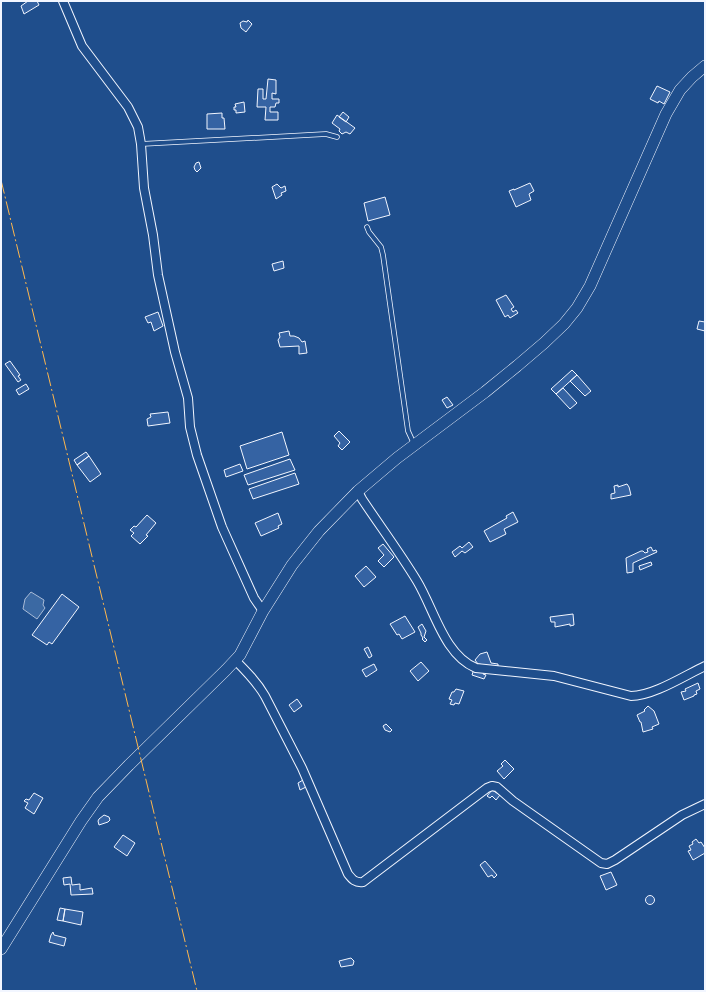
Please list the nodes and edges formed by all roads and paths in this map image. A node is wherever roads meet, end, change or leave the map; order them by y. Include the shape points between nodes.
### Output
1 (63, 1) edge
2 (705, 66) edge
3 (337, 137) dead end
4 (141, 144) junction
5 (367, 226) dead end
6 (414, 444) junction
7 (358, 491) junction
8 (263, 611) junction
9 (235, 660) junction
10 (705, 666) edge
11 (705, 804) edge
12 (1, 949) edge

1 - 4 street via 82,46 128,107 138,127
2 - 6 main road via 680,90 666,114 590,286 577,308 564,324 518,366
3 - 4 lane via 326,134
4 - 8 street via 144,188 158,275 188,398 190,427 197,455 222,527 254,598
5 - 6 lane via 381,247 383,255 408,431
6 - 7 main road
7 - 8 main road via 319,531 292,566
7 - 10 street via 417,582 444,636 468,664 476,668 554,676 630,696 640,696 654,691
8 - 9 main road
9 - 11 street via 265,696 302,768 348,874 358,882 362,882 492,786 497,787 600,862 607,864 682,814
9 - 12 main road via 98,797

